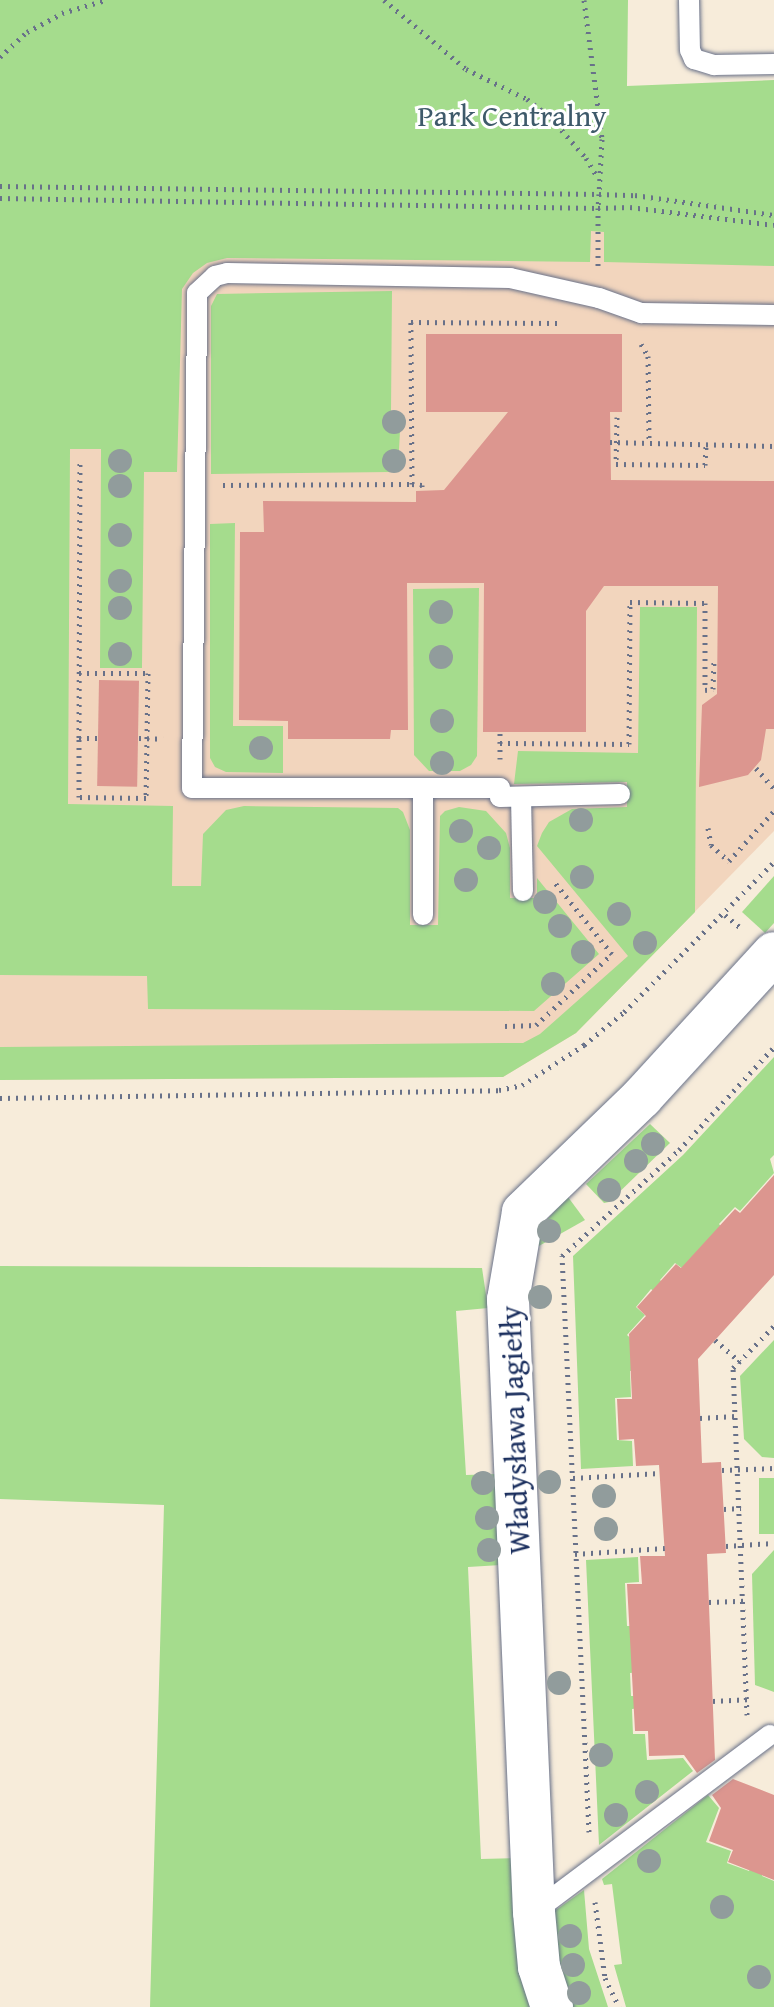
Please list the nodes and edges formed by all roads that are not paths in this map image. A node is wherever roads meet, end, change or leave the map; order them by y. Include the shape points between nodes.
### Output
1 (689, 0) edge
2 (774, 64) edge
3 (774, 315) edge
4 (423, 788) junction
5 (620, 794) dead end
6 (521, 797) junction
7 (523, 891) dead end
8 (423, 915) dead end
9 (774, 953) edge
10 (770, 1735) dead end
11 (534, 1912) junction
12 (552, 2007) edge

1 - 2 lane via 694,59 714,65
3 - 4 lane via 641,313 510,278 227,273 205,284 195,304 192,788
4 - 6 lane via 500,788 500,797
4 - 8 lane
5 - 6 lane
6 - 7 lane
9 - 11 street, Władysława Jagiełły via 642,1097 523,1212 508,1300
10 - 11 lane
11 - 12 street, Władysława Jagiełły via 539,1967

